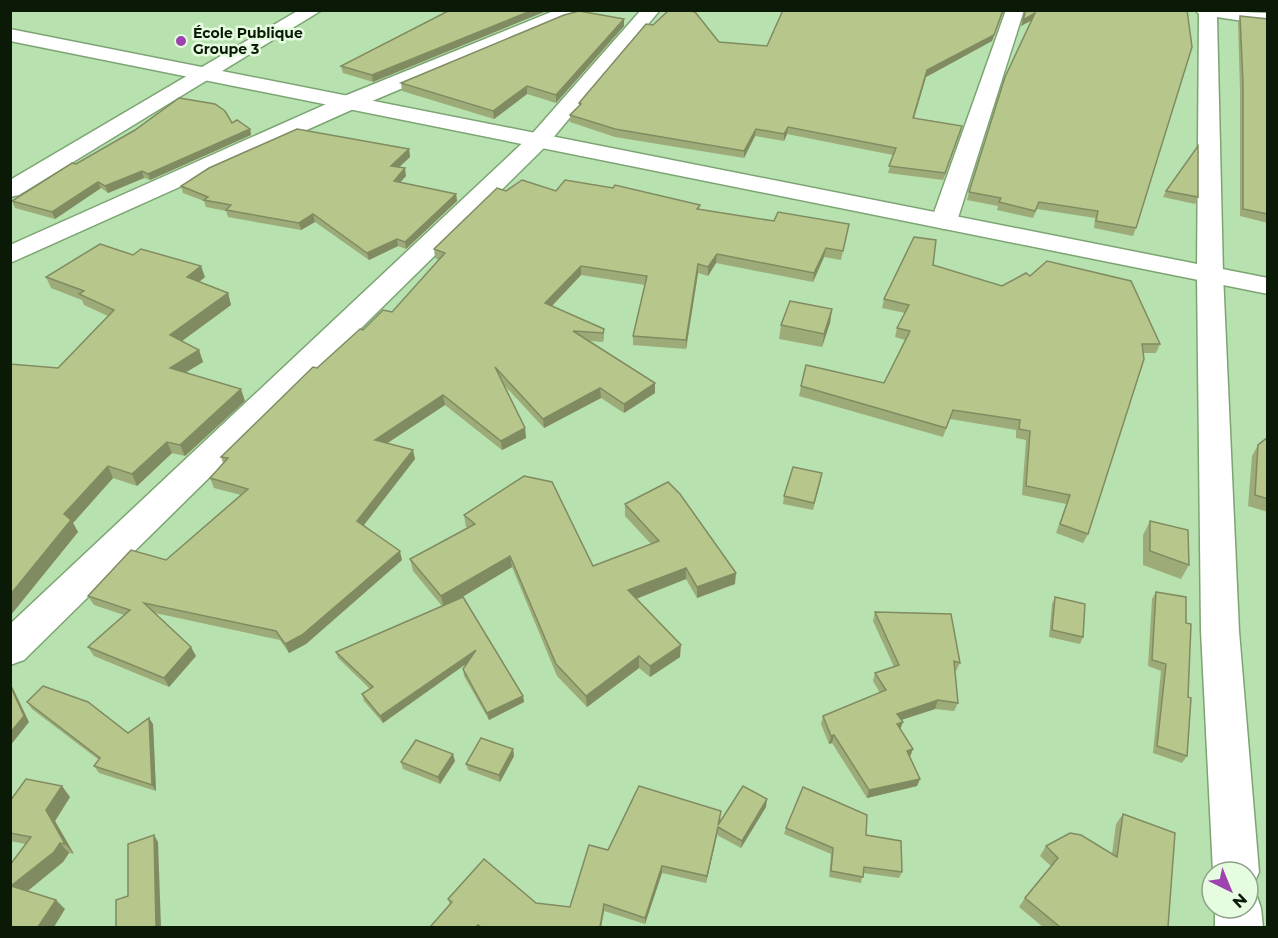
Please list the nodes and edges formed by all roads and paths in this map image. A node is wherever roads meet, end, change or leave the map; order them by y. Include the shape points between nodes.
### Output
1 (313, 10) edge
2 (578, 10) edge
3 (651, 10) edge
4 (1015, 10) edge
5 (1207, 11) edge
6 (1268, 19) edge
7 (14, 38) edge
8 (205, 73) junction
9 (350, 102) junction
10 (539, 140) junction
11 (10, 190) edge
12 (944, 221) junction
13 (10, 255) edge
14 (1210, 274) junction
15 (1268, 286) edge
16 (10, 650) edge
17 (1235, 860) edge

1 - 8 street
2 - 9 street
3 - 10 street
4 - 12 street
5 - 6 street
5 - 14 street
7 - 8 street
8 - 9 street
8 - 11 street
9 - 10 street
9 - 13 street
10 - 12 street
10 - 16 street
12 - 14 street
14 - 15 street
14 - 17 street via 1220,631

